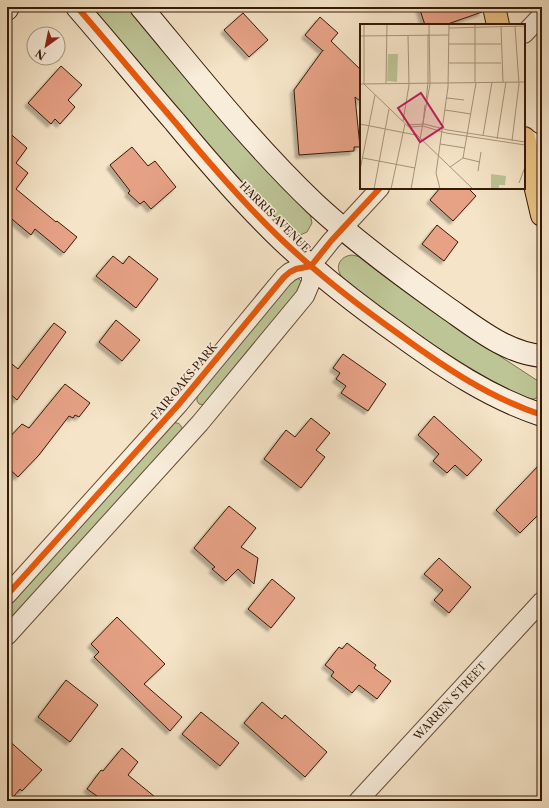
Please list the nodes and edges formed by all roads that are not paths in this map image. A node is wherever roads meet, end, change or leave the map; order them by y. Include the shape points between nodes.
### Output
1 (77, 7) edge
2 (141, 7) edge
3 (494, 7) edge
4 (542, 15) edge
5 (498, 24) edge
6 (525, 33) edge
7 (525, 140) edge
8 (525, 143) edge
9 (542, 150) edge
10 (379, 189) edge
11 (542, 215) edge
12 (342, 229) junction
13 (311, 266) junction
14 (542, 356) edge
15 (179, 404) junction
16 (542, 415) edge
17 (200, 424) junction
18 (7, 595) edge
19 (542, 601) edge
20 (7, 636) edge
21 (358, 801) edge

1 - 13 street, HARRIS AVENUE via 234,191 281,240
2 - 12 street via 269,157
3 - 5 main road
4 - 6 street
7 - 9 street
8 - 11 main road
10 - 12 street
12 - 13 street
12 - 14 street via 388,265 494,339 525,354
13 - 15 street, FAIR OAKS PARK via 296,269 284,278
13 - 16 street, HARRIS AVENUE via 384,324 450,370 497,396
13 - 17 street via 311,282 305,296
15 - 17 street
15 - 18 street, FAIR OAKS PARK
17 - 20 street
19 - 21 street, WARREN STREET

